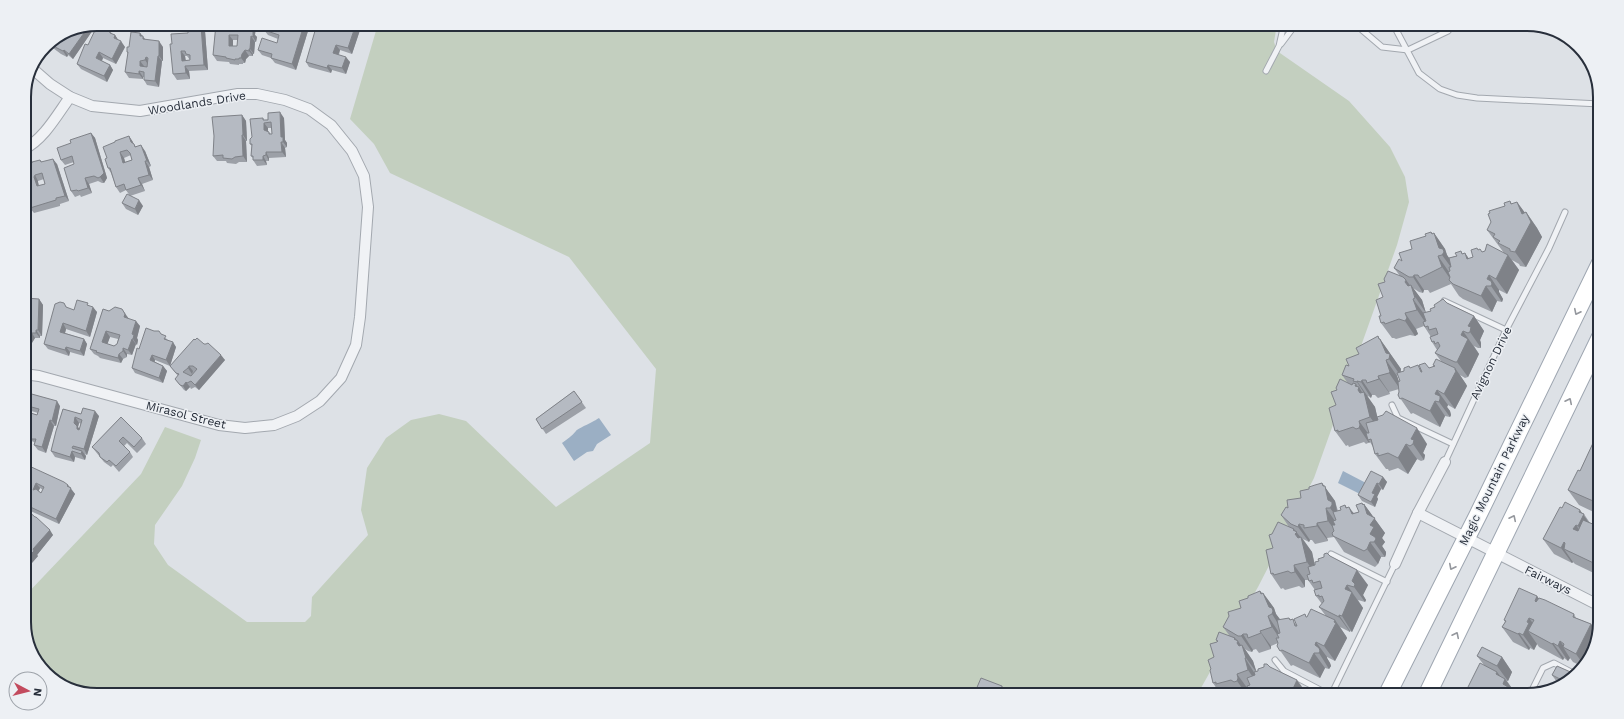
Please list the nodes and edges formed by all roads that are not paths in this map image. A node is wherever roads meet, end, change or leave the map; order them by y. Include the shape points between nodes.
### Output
1 (1282, 31) edge
2 (1291, 31) edge
3 (1363, 31) edge
4 (1397, 31) edge
5 (1448, 31) edge
6 (1279, 46) junction
7 (1408, 50) junction
8 (36, 72) edge
9 (1266, 72) dead end
10 (70, 97) junction
11 (1593, 104) edge
12 (31, 145) edge
13 (352, 151) joint
14 (1565, 212) dead end
15 (1593, 278) edge
16 (1444, 301) edge
17 (1506, 330) junction
18 (1593, 353) edge
19 (31, 375) edge
20 (1392, 405) dead end
21 (1453, 444) junction
22 (1445, 462) joint
23 (1418, 513) junction
24 (1466, 538) junction
25 (1331, 554) dead end
26 (1496, 554) junction
27 (1396, 564) joint
28 (1387, 582) junction
29 (1593, 602) edge
30 (1275, 660) dead end
31 (1571, 672) edge
32 (1533, 687) edge
33 (1317, 688) edge
34 (1334, 688) edge
35 (1391, 688) edge
36 (1430, 688) edge

1 - 6 lane
2 - 6 lane
3 - 7 lane via 1382,47
4 - 7 lane
5 - 7 lane
6 - 9 lane
7 - 11 lane via 1420,73 1440,89 1457,95
8 - 10 street, Woodlands Drive
10 - 12 street via 48,128
10 - 13 street, Woodlands Drive via 92,106 140,111 238,94 256,94 285,100 309,109 331,125
13 - 19 street, Mirasol Street via 364,176 368,207 359,324 356,345 341,378 320,401 297,416 274,425 245,428 219,425
14 - 17 lane, Avignon Drive
15 -> 24 main road, Magic Mountain Parkway
16 - 17 lane
17 - 21 lane, Avignon Drive
26 -> 18 main road
20 - 21 lane via 1398,418
21 - 22 lane, Avignon Drive
22 - 23 street, Avignon Drive
23 - 24 street
23 - 27 street, Avignon Drive
24 - 26 street
24 -> 35 main road, Magic Mountain Parkway
25 - 28 lane
26 - 29 street, Fairways
36 -> 26 main road
27 - 28 lane, Avignon Drive
28 - 34 lane, Avignon Drive
30 - 33 lane via 1284,671
31 - 32 lane via 1554,664 1543,668

